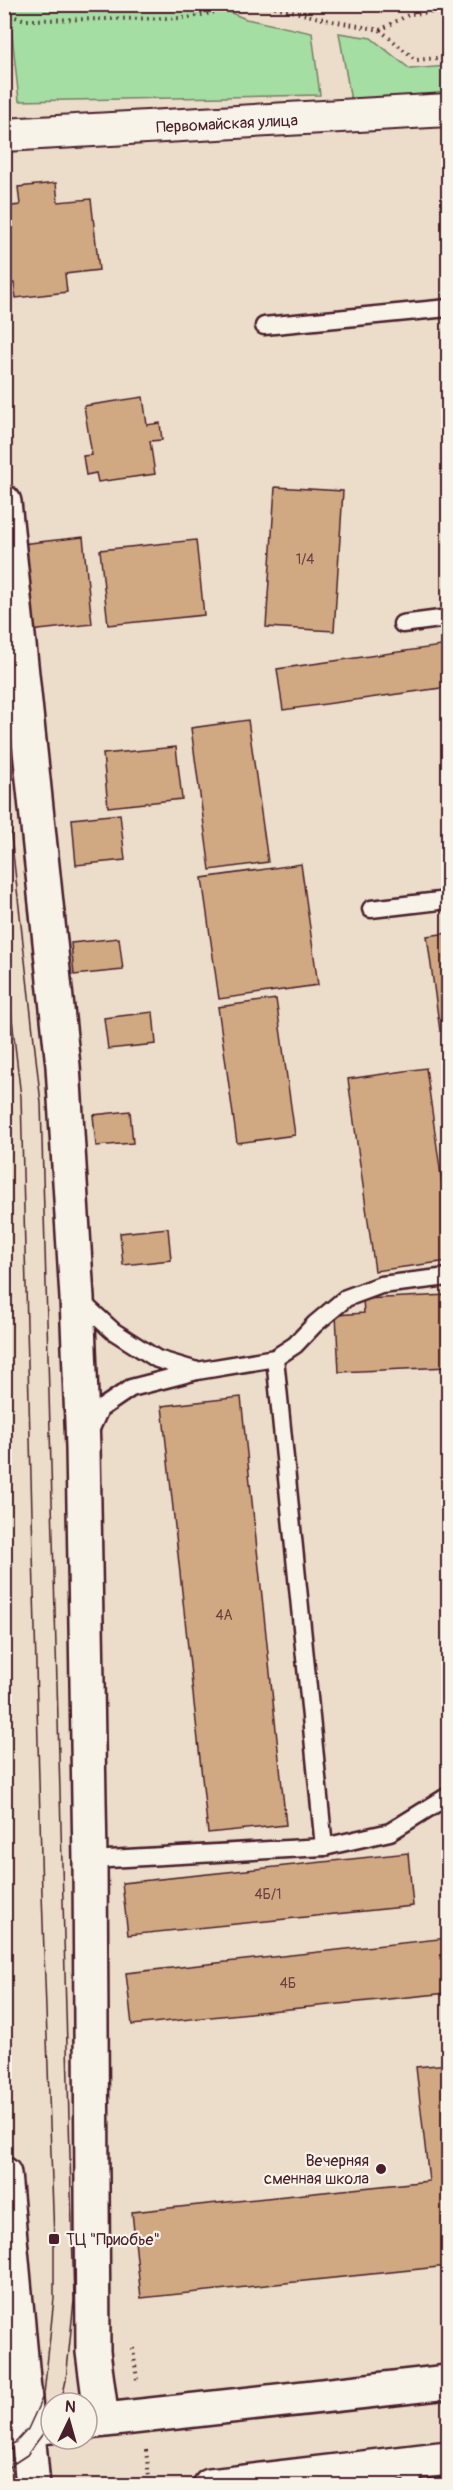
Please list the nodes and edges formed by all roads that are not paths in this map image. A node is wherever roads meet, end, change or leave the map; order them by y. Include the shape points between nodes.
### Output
1 (448, 110) edge
2 (4, 135) edge
3 (448, 308) edge
4 (264, 326) dead end
5 (4, 502) edge
6 (448, 618) edge
7 (402, 624) dead end
8 (448, 900) edge
9 (371, 909) dead end
10 (448, 1277) edge
11 (77, 1298) junction
12 (275, 1358) junction
13 (197, 1371) junction
14 (83, 1446) junction
15 (448, 1796) edge
16 (324, 1847) junction
17 (90, 1860) junction
18 (4, 2174) edge
19 (448, 2382) edge
20 (94, 2391) edge
21 (99, 2420) edge
22 (28, 2429) edge
23 (448, 2458) edge
24 (412, 2474) edge
25 (33, 2486) edge
26 (210, 2486) edge

1 - 2 street, Первомайская улица
3 - 4 lane
5 - 11 street via 63,1066
6 - 7 lane
8 - 9 lane
10 - 12 lane via 381,1285 346,1298
11 - 13 lane via 113,1331 157,1359
11 - 14 street
12 - 13 lane
12 - 16 lane
13 - 14 lane via 131,1388 100,1409
14 - 17 street
15 - 16 lane via 390,1832
16 - 17 lane
17 - 20 street
18 - 22 street
19 - 21 street
22 - 25 street
23 - 24 street
24 - 26 street

